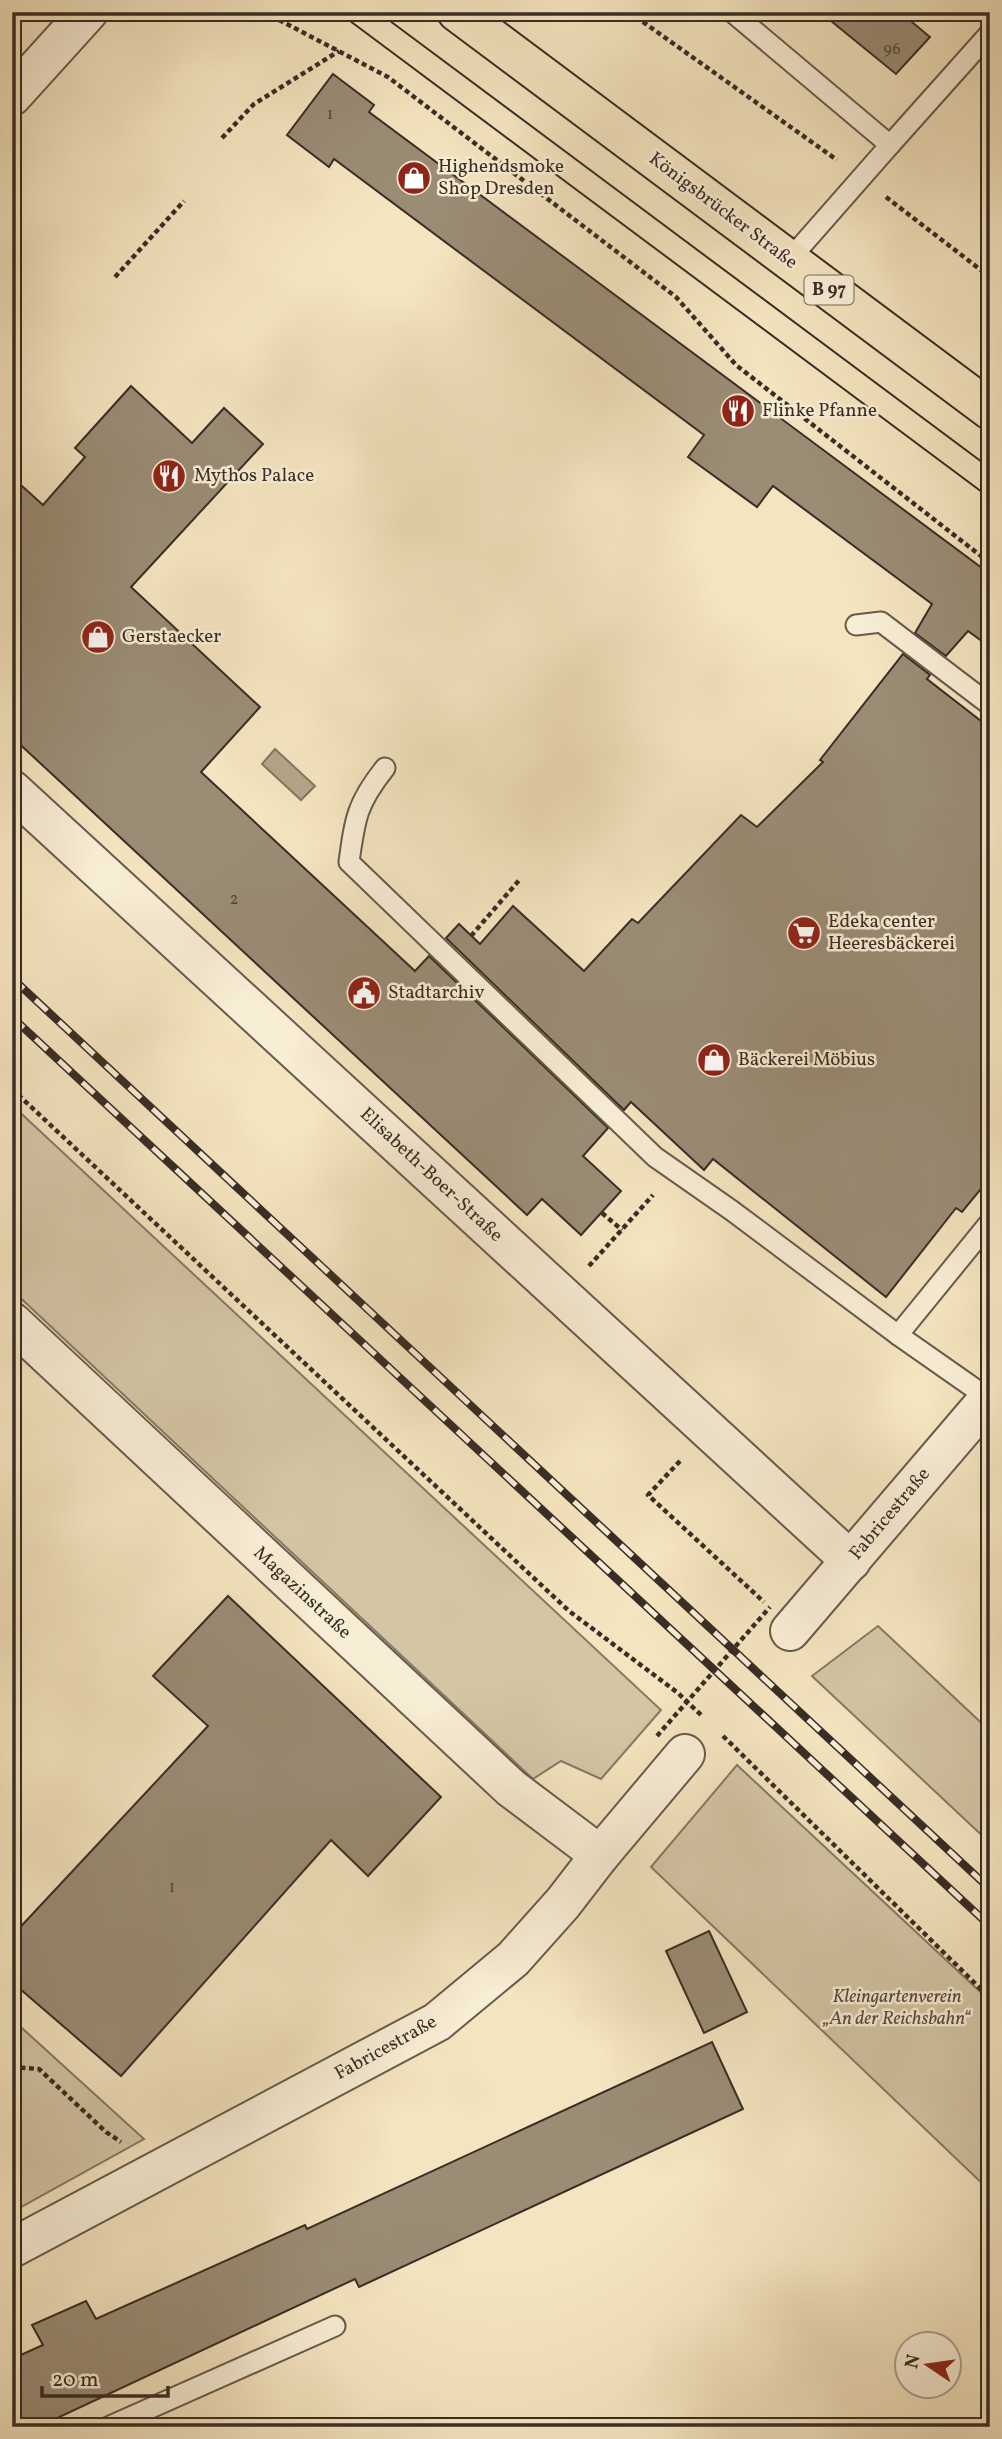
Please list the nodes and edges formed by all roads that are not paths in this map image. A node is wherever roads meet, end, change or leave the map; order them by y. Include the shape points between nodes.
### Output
1 (457, 12) edge
2 (732, 12) edge
3 (83, 18) edge
4 (990, 33) edge
5 (12, 96) edge
6 (890, 145) junction
7 (789, 260) junction
8 (990, 410) edge
9 (856, 625) dead end
10 (990, 705) edge
11 (385, 768) dead end
12 (12, 790) edge
13 (990, 1222) edge
14 (12, 1322) edge
15 (898, 1335) junction
16 (989, 1398) edge
17 (851, 1560) junction
18 (780, 1619) road end
19 (671, 1745) road end
20 (600, 1855) junction
21 (12, 2248) edge
22 (335, 2326) dead end
23 (108, 2427) edge

1 - 7 main road, Königsbrücker Straße / B 97
2 - 6 lane
3 - 5 street
4 - 6 lane
6 - 7 lane
7 - 8 main road, Königsbrücker Straße / B 97
9 - 10 lane via 881,622
11 - 15 lane via 368,790 354,821 349,862 655,1157
12 - 17 street, Elisabeth-Boer-Straße
13 - 15 lane
14 - 20 street, Magazinstraße via 511,1788
15 - 16 lane
16 - 17 street, Fabricestraße
17 - 18 street, Fabricestraße
19 - 20 street, Fabricestraße
20 - 21 street, Fabricestraße via 513,1959 437,2022
22 - 23 lane

